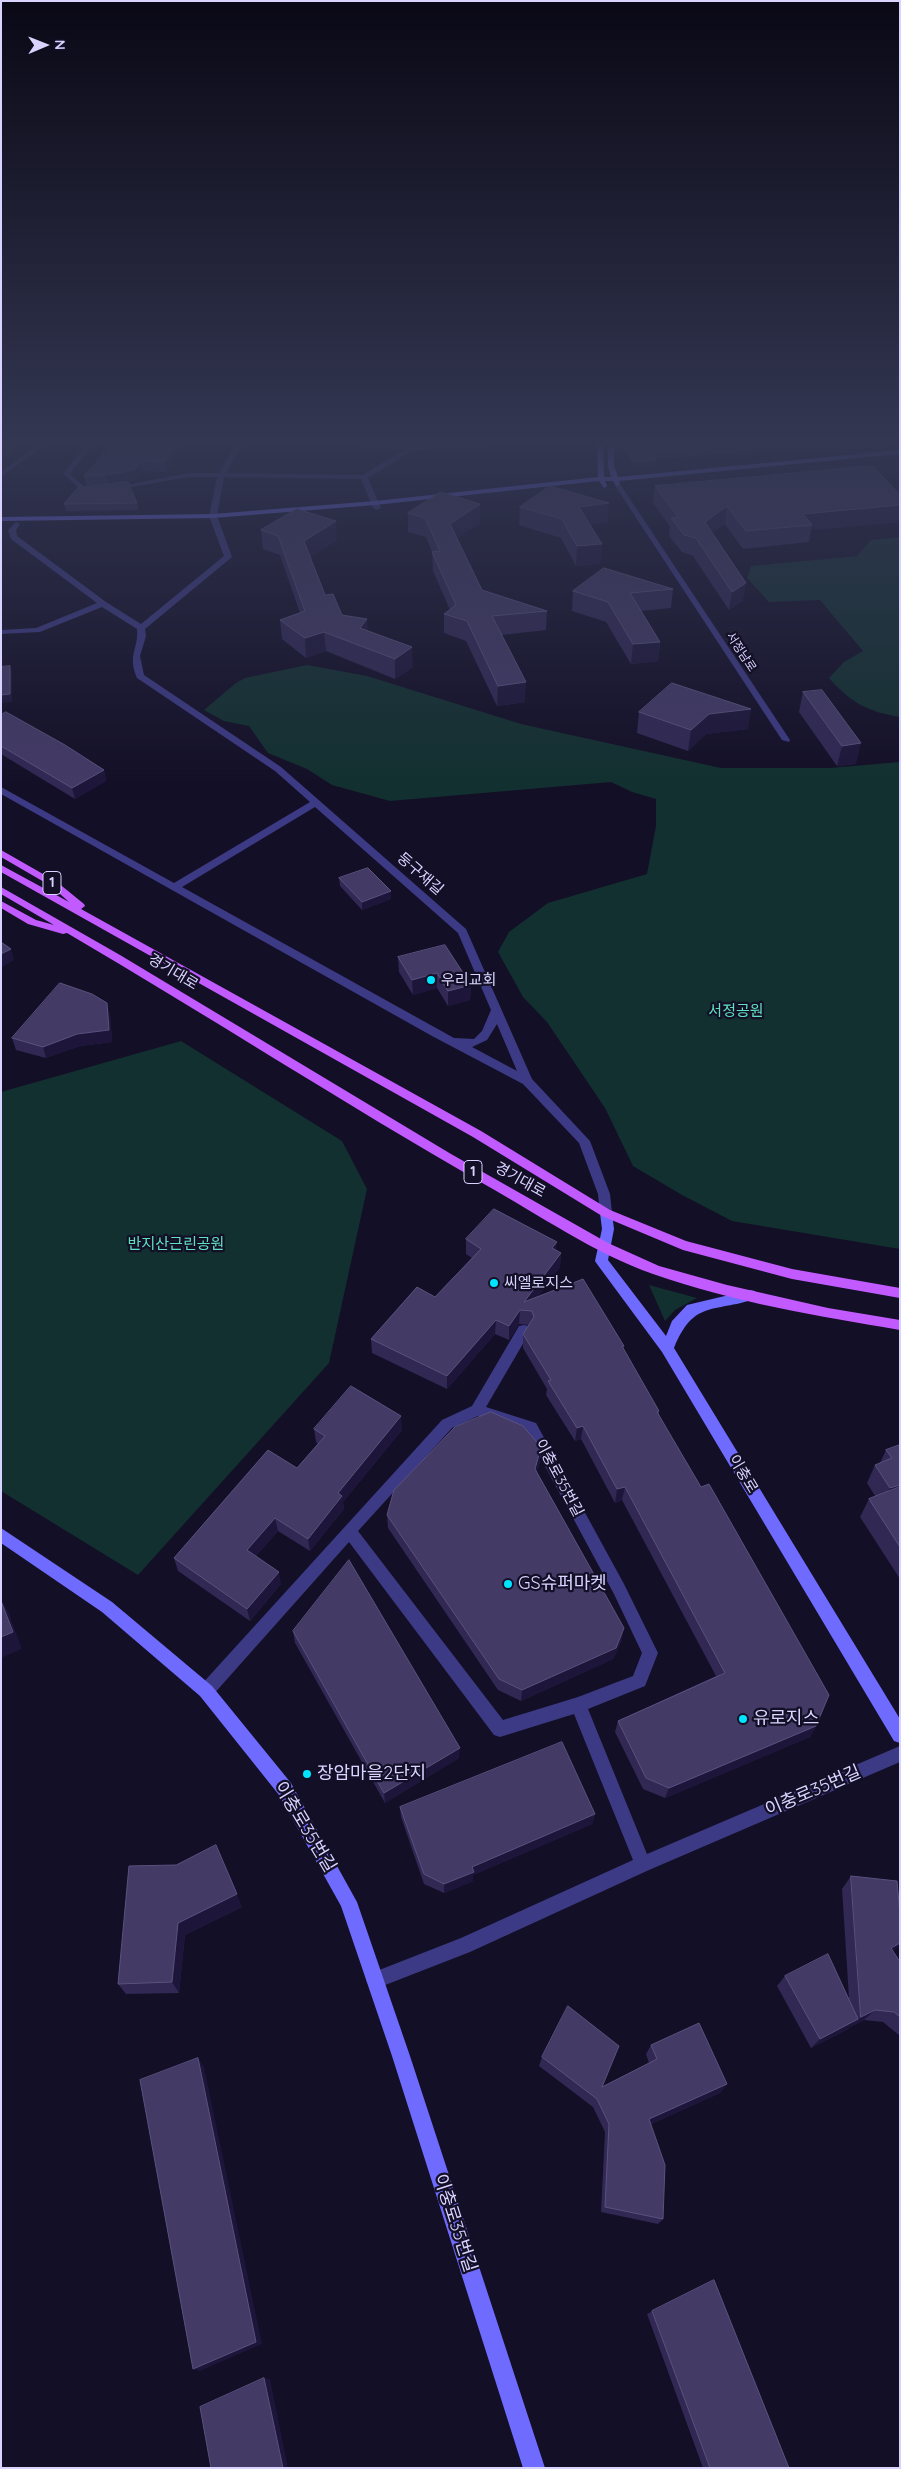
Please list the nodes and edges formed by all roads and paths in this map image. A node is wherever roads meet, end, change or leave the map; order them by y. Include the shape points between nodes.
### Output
1 (43, 559) edge
2 (225, 559) edge
3 (667, 559) edge
4 (102, 604) junction
5 (141, 628) junction
6 (1, 632) edge
7 (786, 740) dead end
8 (1, 790) edge
9 (315, 803) junction
10 (1, 852) edge
11 (1, 868) edge
12 (174, 887) junction
13 (1, 890) edge
14 (1, 904) edge
15 (96, 922) junction
16 (81, 936) junction
17 (496, 1012) junction
18 (436, 1033) junction
19 (527, 1081) junction
20 (606, 1213) junction
21 (604, 1246) junction
22 (900, 1293) edge
23 (750, 1295) junction
24 (900, 1326) edge
25 (524, 1330) edge
26 (667, 1348) junction
27 (478, 1410) junction
28 (349, 1531) junction
29 (1, 1535) edge
30 (206, 1692) junction
31 (578, 1705) junction
32 (900, 1735) edge
33 (900, 1754) edge
34 (643, 1864) junction
35 (375, 1980) junction
36 (534, 2468) edge

1 - 4 street
2 - 5 street
3 - 7 street, 서정남로
4 - 5 street
4 - 6 street via 37,630
5 - 9 street, 둥구재길 via 136,656 140,676 278,769
8 - 12 street
9 - 12 street
9 - 17 street, 둥구재길 via 462,931
10 - 15 main road, 경기대로 / 1 via 54,884
11 - 15 main road, 경기대로 / 1
12 - 18 street
13 - 16 main road, 경기대로 / 1
14 - 16 main road, 경기대로 / 1 via 32,922
15 - 20 main road, 경기대로 / 1 via 477,1134
16 - 21 main road, 경기대로 / 1 via 447,1157
17 - 18 street via 488,1035 476,1042 461,1043
17 - 19 street, 둥구재길
18 - 19 street
19 - 20 street, 둥구재길 via 584,1141 604,1194
20 - 21 main road, 이충로 via 608,1230
20 - 22 main road, 경기대로 / 1 via 683,1245 792,1274
21 - 23 main road, 경기대로 / 1 via 656,1270
21 - 26 main road, 이충로 via 601,1261
23 - 24 main road, 경기대로 / 1
23 - 26 main road via 692,1309 677,1326
25 - 27 street
26 - 32 main road, 이충로
27 - 28 street via 447,1424
27 - 31 street, 이충로35번길 via 531,1427 650,1653 639,1681
28 - 30 street
28 - 31 street, 이충로35번길 via 500,1729
29 - 30 main road, 이충로35번길 via 107,1607
30 - 35 main road, 이충로35번길 via 285,1789 348,1902
31 - 34 street
33 - 34 street, 이충로35번길
34 - 35 street, 이충로35번길 via 464,1946
35 - 36 main road, 이충로35번길

